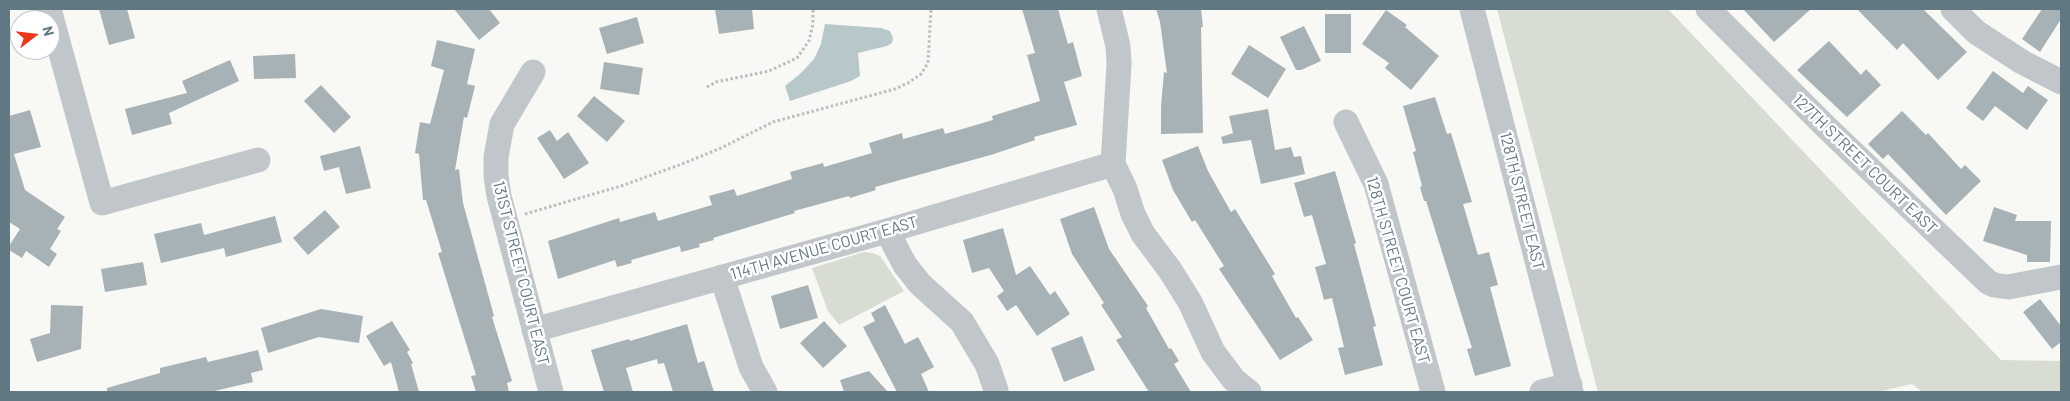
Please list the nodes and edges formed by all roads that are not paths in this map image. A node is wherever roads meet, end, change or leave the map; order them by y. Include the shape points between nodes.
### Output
1 (49, 9) edge
2 (1109, 9) edge
3 (1472, 9) edge
4 (1708, 9) edge
5 (1953, 9) edge
6 (533, 72) dead end
7 (2061, 82) edge
8 (1346, 122) dead end
9 (258, 160) dead end
10 (1113, 164) junction
11 (887, 231) junction
12 (722, 277) junction
13 (2050, 280) edge
14 (534, 330) junction
15 (1570, 389) edge
16 (996, 390) dead end
17 (551, 392) edge
18 (765, 392) edge
19 (1249, 392) edge
20 (1433, 392) edge
21 (1542, 392) edge

1 - 9 street via 102,204
2 - 10 street via 1119,64
3 - 15 street, 128TH STREET EAST
4 - 13 street, 127TH STREET COURT EAST via 1978,274 1994,285 2008,287
5 - 7 street via 1976,32 2022,62
6 - 14 street, 131ST STREET COURT EAST via 502,124 496,176
8 - 20 street, 128TH STREET COURT EAST via 1376,184
10 - 11 street, 114TH AVENUE COURT EAST
10 - 19 street via 1133,214 1190,302 1213,352 1234,380
11 - 12 street, 114TH AVENUE COURT EAST
11 - 16 street via 904,265 962,322 987,364
12 - 14 street, 114TH AVENUE COURT EAST
12 - 18 street via 751,367
14 - 17 street, 131ST STREET COURT EAST
15 - 21 street

